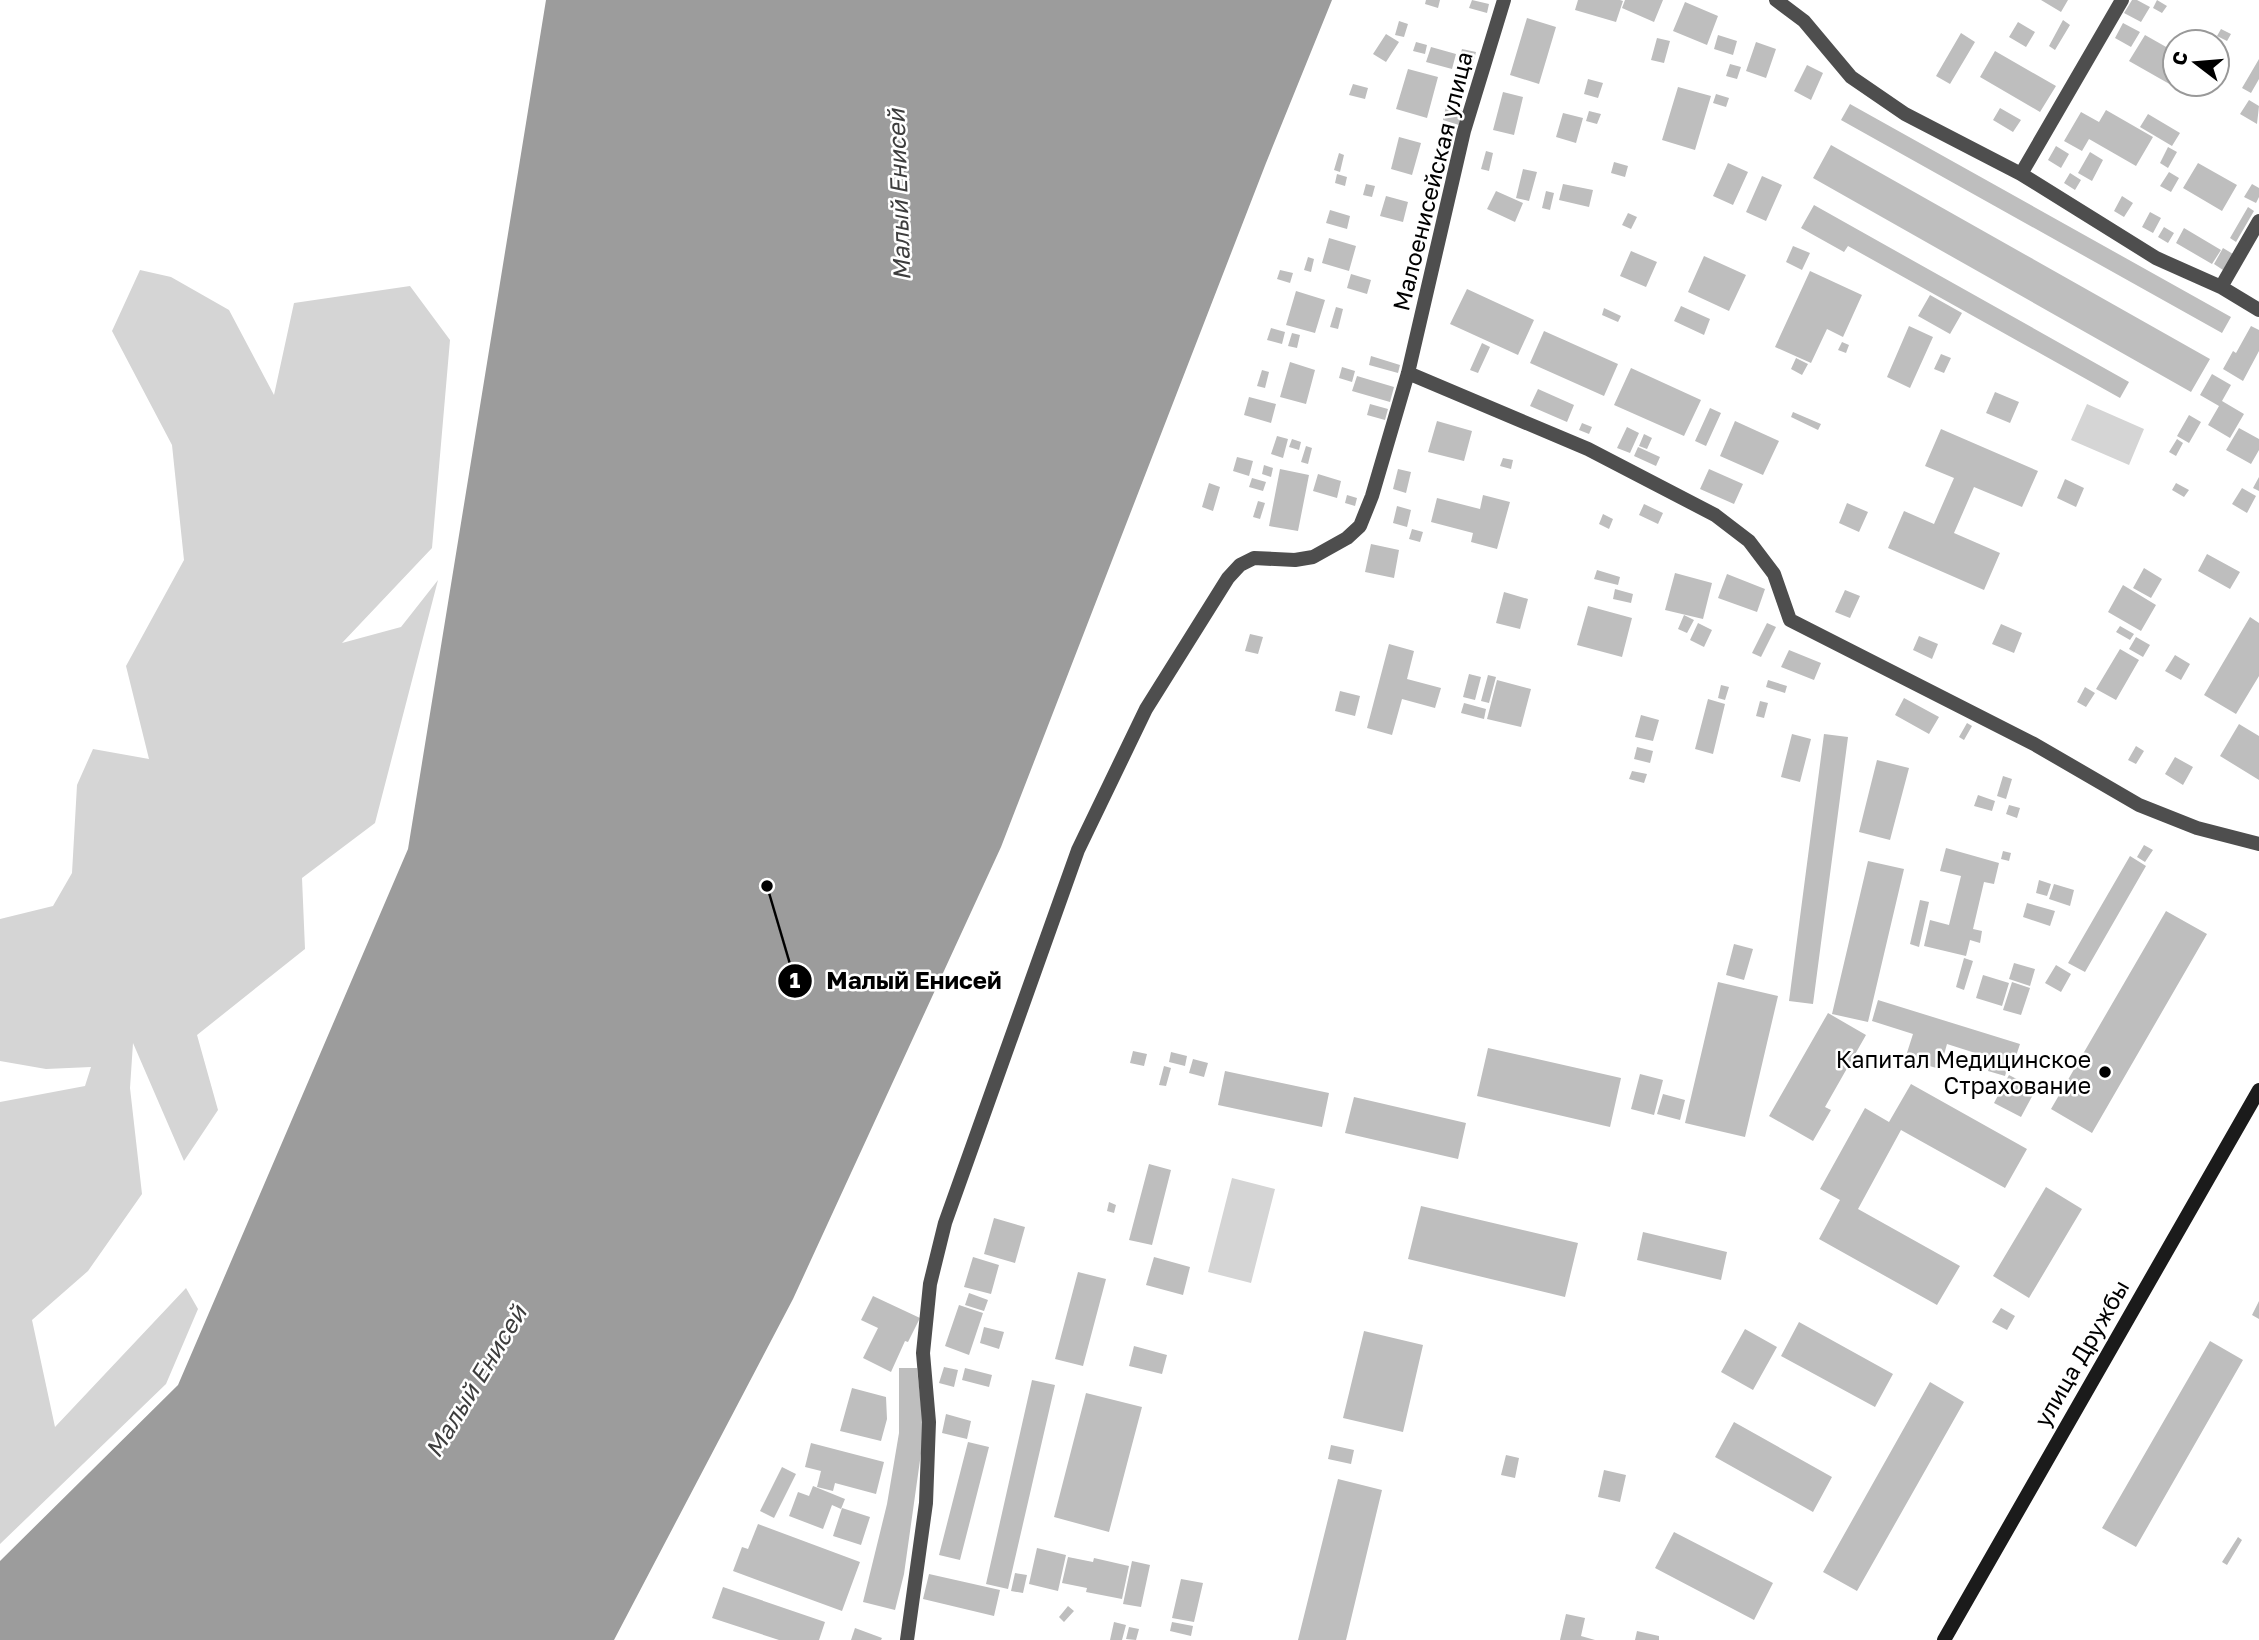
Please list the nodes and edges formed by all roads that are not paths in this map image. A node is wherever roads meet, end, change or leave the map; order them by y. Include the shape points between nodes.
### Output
1 (1504, 0) edge
2 (1776, 0) edge
3 (2122, 0) edge
4 (2021, 174) junction
5 (2259, 221) edge
6 (2221, 287) junction
7 (2259, 310) edge
8 (1408, 373) junction
9 (2259, 844) edge
10 (2259, 1090) edge
11 (907, 1640) edge
12 (1944, 1640) edge

1 - 8 street, Малоенисейская улица via 1464,131
2 - 4 street via 1804,21 1851,77 1905,114
3 - 4 street
4 - 6 street via 2156,258
5 - 6 street
6 - 7 street
8 - 9 street via 1588,449 1715,515 1749,541 1774,574 1790,620 2034,744 2139,806
8 - 11 street, Малоенисейская улица via 1360,526 1313,557 1254,558 1240,565 1146,709 1078,850 945,1223 930,1284 923,1353 929,1422 926,1503
10 - 12 main road, улица Дружбы

